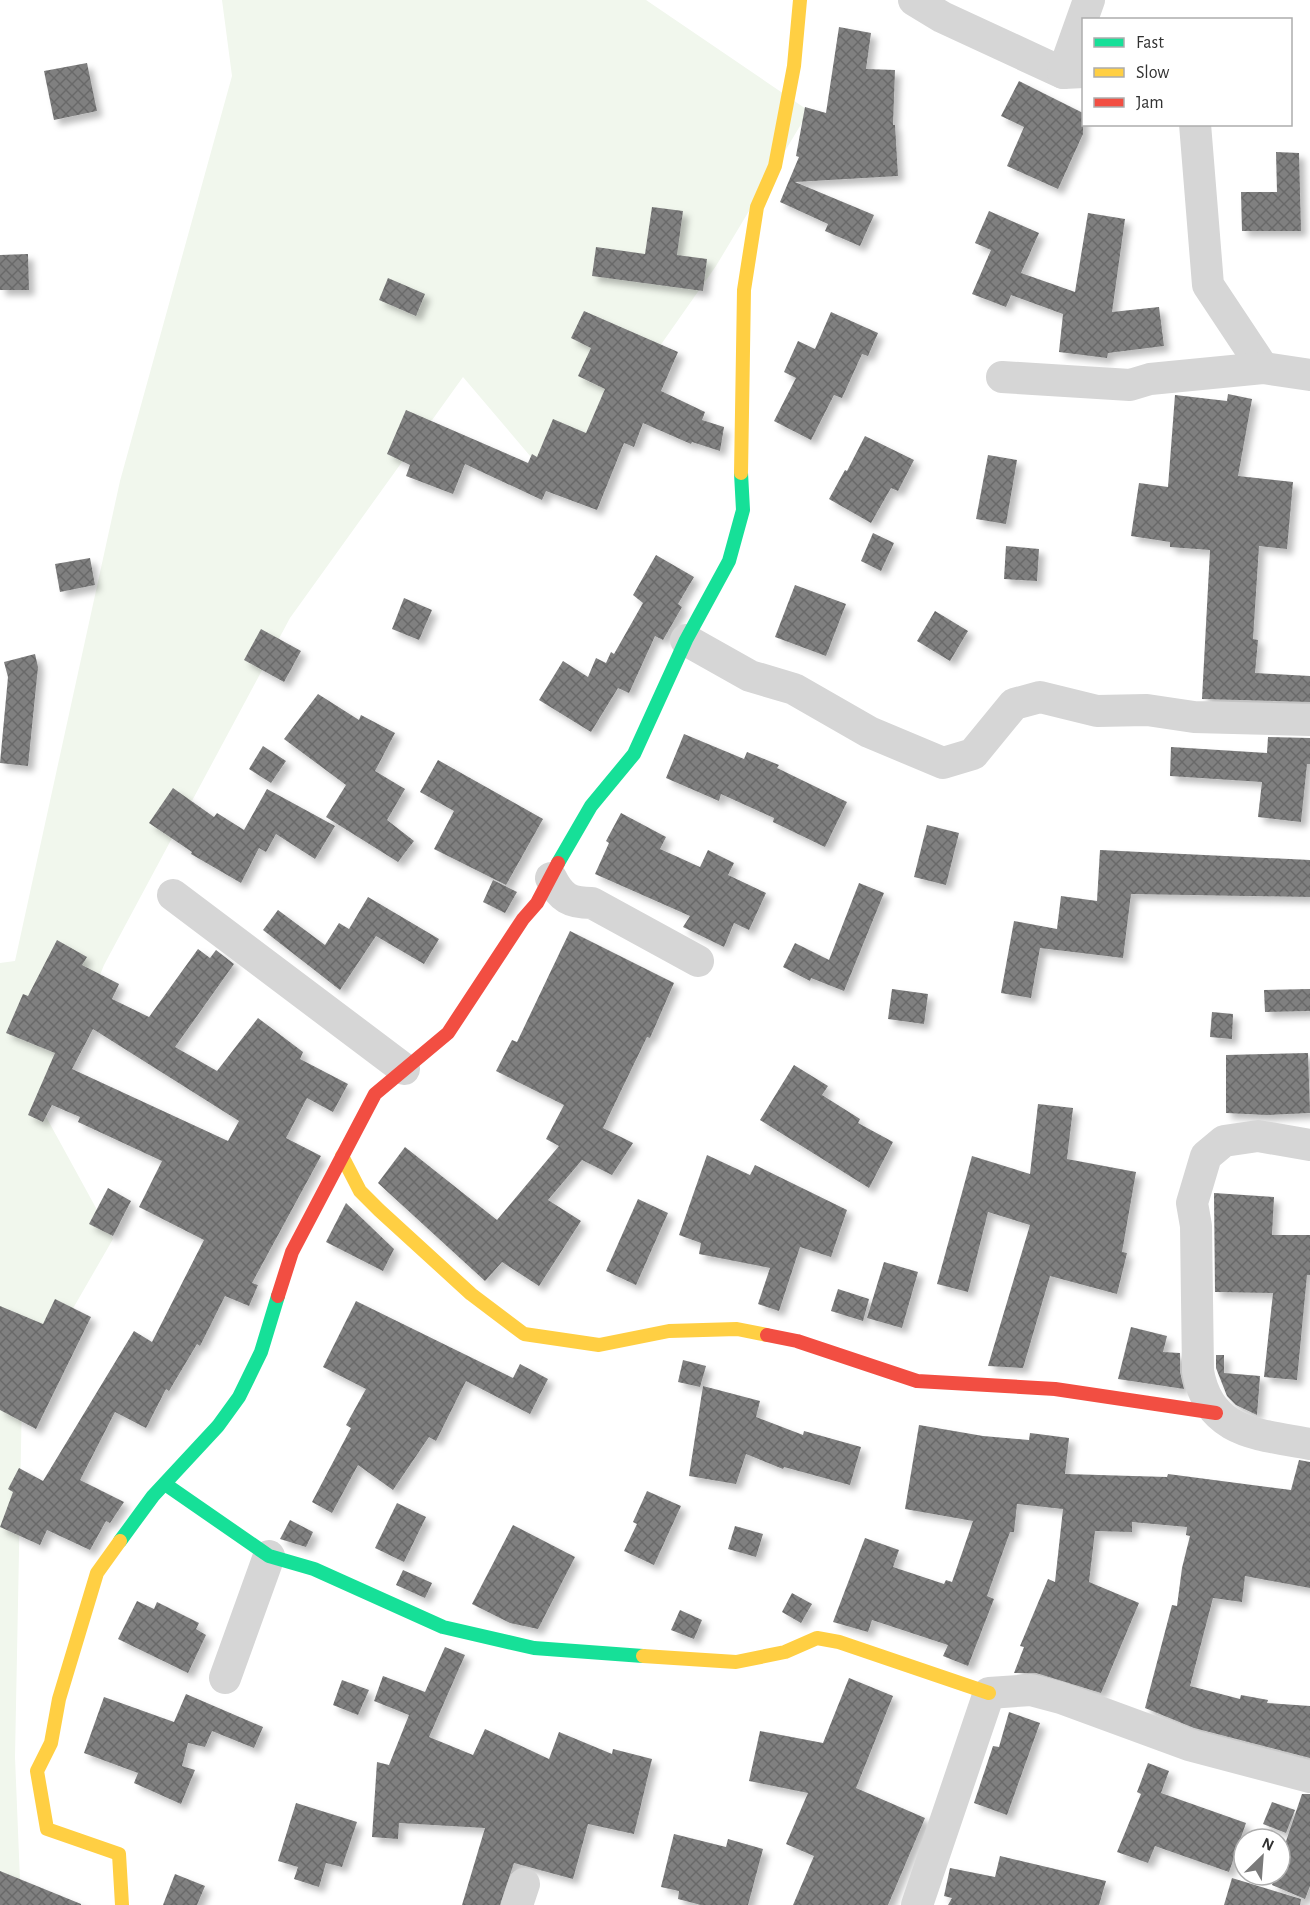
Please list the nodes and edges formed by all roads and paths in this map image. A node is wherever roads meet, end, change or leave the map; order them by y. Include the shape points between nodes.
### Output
1 (800, 0) edge
2 (914, 0) edge
3 (1089, 0) edge
4 (1085, 18) edge
5 (1082, 32) edge
6 (1073, 73) edge
7 (1195, 126) edge
8 (1263, 368) junction
9 (1310, 375) edge
10 (1002, 377) dead end
11 (686, 640) junction
12 (1310, 720) edge
13 (551, 878) junction
14 (173, 895) dead end
15 (698, 961) dead end
16 (404, 1069) junction
17 (1310, 1145) edge
18 (342, 1156) junction
19 (1216, 1413) junction
20 (1310, 1444) edge
21 (165, 1484) junction
22 (269, 1556) junction
23 (225, 1678) dead end
24 (989, 1693) junction
25 (1310, 1777) edge
26 (122, 1905) edge
27 (917, 1905) edge

1 - 11 street via 794,66 776,166 757,207 744,290 743,510 729,561
2 - 6 street via 942,17
3 - 4 street
5 - 6 street
7 - 8 street via 1208,285
8 - 9 street
8 - 10 street via 1130,385
11 - 12 street via 750,676 794,690 869,732 943,763 973,754 1014,704 1040,697 1096,711 1147,710 1194,717
11 - 13 street via 634,754 591,806
13 - 15 street via 559,894 574,903 592,903
13 - 16 street via 448,1033
14 - 16 street
16 - 18 street via 375,1094
17 - 19 street via 1258,1136 1224,1141 1206,1156 1192,1203 1197,1246 1198,1371 1201,1391
18 - 19 street via 360,1191 379,1210 471,1294 524,1335 599,1345 669,1331 737,1329 797,1341 917,1381 1055,1389
18 - 21 street via 292,1252 261,1352 239,1397
19 - 20 street via 1244,1432
21 - 22 street
21 - 26 street via 97,1573 59,1699 51,1743 37,1771 48,1829 119,1854
22 - 23 street
22 - 24 street via 314,1569 443,1627 534,1648 736,1662 785,1652 817,1638
24 - 25 street via 1031,1690 1189,1745
24 - 27 street

